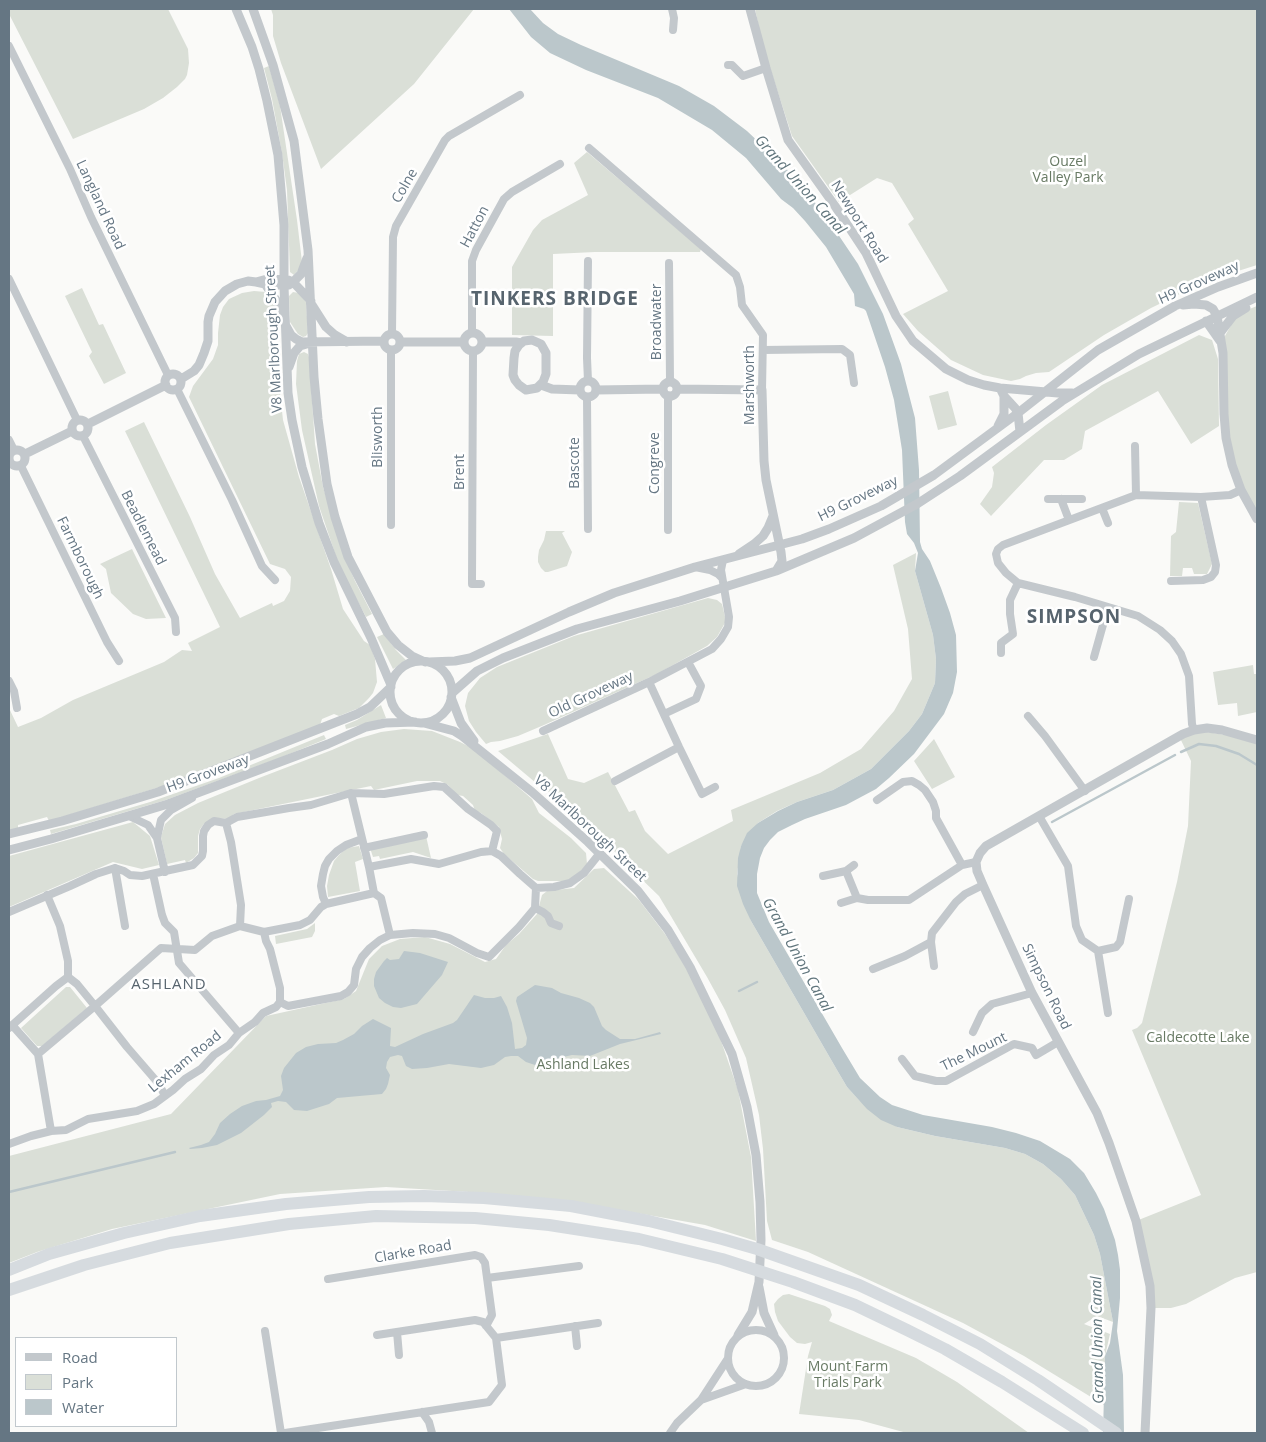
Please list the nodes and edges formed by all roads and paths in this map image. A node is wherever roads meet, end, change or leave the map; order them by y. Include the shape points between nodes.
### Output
1 (236, 9) edge
2 (254, 9) edge
3 (672, 9) edge
4 (750, 9) edge
5 (673, 30) dead end
6 (9, 46) edge
7 (728, 65) dead end
8 (766, 68) junction
9 (520, 95) dead end
10 (589, 148) dead end
11 (560, 164) dead end
12 (308, 250) junction
13 (588, 261) dead end
14 (669, 263) dead end
15 (1257, 273) edge
16 (9, 279) edge
17 (287, 282) junction
18 (260, 283) junction
19 (1218, 288) junction
20 (1257, 297) edge
21 (312, 303) junction
22 (1257, 303) edge
23 (1175, 306) junction
24 (1210, 307) junction
25 (1217, 316) junction
26 (1206, 320) junction
27 (285, 323) junction
28 (392, 333) junction
29 (472, 333) junction
30 (1221, 338) junction
31 (383, 341) junction
32 (313, 342) junction
33 (347, 342) junction
34 (400, 342) junction
35 (464, 342) junction
36 (482, 342) junction
37 (521, 343) junction
38 (391, 350) junction
39 (763, 350) junction
40 (473, 351) junction
41 (287, 374) junction
42 (168, 375) junction
43 (181, 379) junction
44 (588, 381) junction
45 (670, 381) junction
46 (854, 384) dead end
47 (166, 385) junction
48 (541, 385) junction
49 (177, 389) junction
50 (662, 389) junction
51 (677, 389) junction
52 (580, 390) junction
53 (596, 390) junction
54 (762, 390) junction
55 (1044, 391) junction
56 (1002, 392) junction
57 (1076, 392) junction
58 (670, 396) junction
59 (588, 398) junction
60 (1018, 413) junction
61 (77, 420) junction
62 (88, 424) junction
63 (998, 427) junction
64 (72, 431) junction
65 (1020, 432) junction
66 (83, 436) junction
67 (9, 440) edge
68 (1135, 446) dead end
69 (14, 450) junction
70 (25, 454) junction
71 (9, 462) edge
72 (21, 466) junction
73 (1241, 490) junction
74 (1136, 495) junction
75 (1202, 497) junction
76 (1048, 499) dead end
77 (1061, 499) junction
78 (1082, 499) dead end
79 (1102, 508) junction
80 (773, 516) junction
81 (1257, 519) edge
82 (1070, 520) junction
83 (391, 524) dead end
84 (1108, 524) dead end
85 (588, 529) dead end
86 (668, 530) dead end
87 (757, 548) junction
88 (781, 548) junction
89 (727, 559) junction
90 (806, 559) junction
91 (695, 568) junction
92 (773, 572) junction
93 (275, 580) dead end
94 (1171, 581) dead end
95 (723, 583) junction
96 (1018, 583) junction
97 (481, 584) dead end
98 (1108, 607) junction
99 (176, 632) dead end
100 (1000, 653) dead end
101 (1094, 657) dead end
102 (119, 661) dead end
103 (427, 662) junction
104 (688, 662) junction
105 (9, 681) edge
106 (649, 682) junction
107 (391, 686) junction
108 (452, 695) junction
109 (17, 708) dead end
110 (664, 714) junction
111 (1028, 716) dead end
112 (419, 722) junction
113 (1194, 730) junction
114 (543, 731) dead end
115 (1257, 740) edge
116 (478, 747) junction
117 (679, 748) junction
118 (615, 781) dead end
119 (715, 787) dead end
120 (209, 789) junction
121 (1085, 791) junction
122 (351, 793) junction
123 (877, 800) dead end
124 (129, 816) junction
125 (1039, 816) junction
126 (226, 823) junction
127 (13, 833) edge
128 (424, 835) dead end
129 (157, 838) junction
130 (362, 839) junction
131 (364, 848) junction
132 (9, 850) edge
133 (492, 851) junction
134 (600, 853) junction
135 (976, 862) junction
136 (854, 865) dead end
137 (962, 865) junction
138 (369, 867) junction
139 (115, 868) junction
140 (846, 871) junction
141 (165, 872) junction
142 (153, 874) junction
143 (823, 876) dead end
144 (983, 885) junction
145 (536, 888) junction
146 (374, 893) junction
147 (47, 895) junction
148 (857, 898) junction
149 (1129, 899) dead end
150 (841, 903) dead end
151 (326, 904) junction
152 (535, 908) junction
153 (9, 912) edge
154 (125, 926) dead end
155 (240, 926) junction
156 (559, 926) dead end
157 (264, 932) junction
158 (390, 936) junction
159 (931, 942) junction
160 (177, 948) junction
161 (1098, 951) junction
162 (934, 966) dead end
163 (873, 969) dead end
164 (68, 977) junction
165 (1032, 993) junction
166 (280, 1002) junction
167 (95, 1006) junction
168 (1108, 1013) dead end
169 (10, 1026) edge
170 (974, 1032) dead end
171 (239, 1033) junction
172 (1058, 1042) junction
173 (38, 1054) junction
174 (902, 1059) dead end
175 (165, 1096) junction
176 (51, 1131) junction
177 (9, 1144) edge
178 (579, 1266) dead end
179 (9, 1270) edge
180 (487, 1278) junction
181 (328, 1279) dead end
182 (758, 1282) junction
183 (9, 1290) edge
184 (598, 1323) dead end
185 (486, 1326) junction
186 (575, 1326) junction
187 (265, 1331) dead end
188 (397, 1332) junction
189 (738, 1335) junction
190 (774, 1335) junction
191 (377, 1336) dead end
192 (496, 1338) junction
193 (577, 1346) dead end
194 (399, 1355) dead end
195 (727, 1360) junction
196 (1002, 1382) junction
197 (746, 1384) junction
198 (701, 1400) junction
199 (422, 1412) junction
200 (281, 1433) edge
201 (285, 1433) edge
202 (432, 1433) edge
203 (670, 1433) edge
204 (1066, 1433) edge
205 (1082, 1433) edge
206 (1116, 1433) edge
207 (1145, 1433) edge

1 - 17 street, V8 Marlborough Street via 259,69 271,120 281,177
2 - 12 street via 294,141
3 - 5 street
4 - 8 street, Newport Road
6 - 42 street, Langland Road
7 - 8 street via 743,76
8 - 56 street, Newport Road via 788,140 866,253 896,316 913,341 946,369
9 - 28 street, Colne via 445,140 396,226 393,237
10 - 39 street, Marshworth via 736,275 742,305 763,335
11 - 29 street, Hatton via 504,199 476,250 472,261
12 - 17 street via 301,274
12 - 21 street
13 - 44 street
14 - 45 street, Broadwater
15 - 19 street, H9 Groveway
16 - 61 street
17 - 18 street via 267,278
17 - 21 street
17 - 27 street, V8 Marlborough Street
18 - 27 street via 276,300
18 - 43 street via 248,281 231,287 215,302 208,322 208,341 199,365
19 - 23 street, H9 Groveway
19 - 24 street
20 - 25 street
21 - 32 street
21 - 33 street via 326,327
22 - 30 street via 1233,316
23 - 24 street via 1194,304
23 - 55 street, H9 Groveway via 1098,350
24 - 25 street
24 - 26 street
25 - 26 street
25 - 30 street
26 - 30 street
26 - 57 street
27 - 32 street via 296,339
27 - 41 street, V8 Marlborough Street
28 - 31 street
28 - 34 street
29 - 35 street
29 - 36 street via 479,335
30 - 73 street via 1226,438
31 - 33 street
31 - 38 street
32 - 33 street
32 - 41 street via 300,346 294,353
32 - 103 street via 318,419 327,484 348,557 388,632 412,656
34 - 35 street
34 - 38 street
35 - 40 street
36 - 37 street
36 - 40 street via 481,347
37 - 48 street via 532,340 541,344 546,352 546,374
37 - 48 street via 515,352 514,380 526,390
38 - 83 street, Blisworth
39 - 46 street via 831,353 842,349 850,355
39 - 54 street, Marshworth
40 - 97 street, Brent via 472,584
41 - 107 street, V8 Marlborough Street via 292,420 307,487 334,562
42 - 43 street via 176,374
42 - 47 street
43 - 49 street
44 - 52 street
44 - 53 street via 595,385
45 - 50 street
45 - 51 street
47 - 49 street via 172,390
47 - 62 street
48 - 52 street via 552,389
49 - 93 street via 262,566
50 - 53 street
50 - 58 street
51 - 54 street
51 - 58 street
52 - 59 street
53 - 59 street
54 - 80 street, Marshworth via 764,461
55 - 56 street, Newport Road
55 - 57 street, Newport Road
55 - 60 street, H9 Groveway
56 - 60 street
56 - 63 street via 1004,414
57 - 65 street
58 - 86 street, Congreve
59 - 85 street, Bascote
60 - 63 street, H9 Groveway
60 - 65 street
61 - 62 street
61 - 64 street
62 - 66 street
63 - 88 street, H9 Groveway via 934,475 881,506
64 - 66 street
64 - 70 street
65 - 90 street via 917,504
66 - 99 street, Beadlemead via 175,618
67 - 69 street
68 - 74 street
69 - 70 street
69 - 71 street
70 - 72 street via 25,462
71 - 72 street
72 - 102 street, Farmborough
73 - 75 street via 1230,495
73 - 81 street
74 - 75 street
74 - 79 street
75 - 94 street via 1215,572 1203,580
76 - 77 street
77 - 78 street
77 - 82 street
79 - 82 street
79 - 84 street
80 - 87 street
80 - 88 street, Marshworth
82 - 96 street via 998,549 998,563
87 - 88 street, H9 Groveway
87 - 89 street
88 - 90 street via 792,558
88 - 92 street via 782,561
89 - 91 street
89 - 95 street, Old Groveway via 721,564
90 - 92 street
91 - 95 street via 713,572
91 - 103 street via 582,606 470,658
92 - 95 street
95 - 104 street, Old Groveway via 728,627 712,649
95 - 108 street via 577,629 503,658 477,671
96 - 98 street
96 - 100 street via 1010,600 1013,634 1001,643
98 - 101 street
98 - 113 street via 1138,616 1172,641 1189,676
103 - 107 street via 418,661 404,667
103 - 108 street via 446,674
104 - 106 street, Old Groveway
104 - 110 street via 701,686 696,699
105 - 109 street
106 - 110 street, Old Groveway
106 - 114 street, Old Groveway
107 - 112 street via 390,695 396,709 407,719
107 - 127 street, H9 Groveway via 370,707 320,729 158,792
108 - 112 street via 445,711 432,721
108 - 116 street, V8 Marlborough Street via 461,723
110 - 117 street, Old Groveway
111 - 121 street
112 - 116 street, V8 Marlborough Street via 454,731
112 - 120 street, H9 Groveway via 385,722 366,727
113 - 115 street via 1222,730
113 - 121 street
116 - 134 street, V8 Marlborough Street
117 - 118 street
117 - 119 street, Old Groveway via 702,794
120 - 124 street, H9 Groveway
120 - 129 street via 171,810 161,820
121 - 125 street
122 - 126 street
122 - 130 street
122 - 133 street via 376,795 444,787 497,831
123 - 137 street via 902,782 919,785 933,802 936,818
124 - 129 street via 148,825
124 - 132 street, H9 Groveway
125 - 135 street via 986,846
125 - 161 street via 1068,866 1076,926 1082,940
126 - 141 street via 214,821 208,825 202,836 203,851 198,861
126 - 155 street via 241,905
128 - 131 street
129 - 141 street
130 - 131 street
130 - 151 street via 337,851 325,866 322,886
131 - 138 street
133 - 138 street via 439,864 411,858
133 - 145 street
134 - 145 street via 584,873 570,883
134 - 182 street, V8 Marlborough Street via 638,891 668,930 690,967 732,1054 756,1155 761,1240
135 - 137 street
135 - 144 street, Simpson Road
136 - 140 street
137 - 148 street via 909,900
138 - 146 street
139 - 142 street via 130,875
139 - 147 street
139 - 154 street
140 - 143 street
140 - 148 street
141 - 142 street
142 - 160 street via 162,915 174,932
144 - 159 street via 956,902 932,934
144 - 165 street, Simpson Road
145 - 152 street
146 - 151 street
146 - 158 street via 380,898
147 - 153 street
147 - 164 street via 60,926
148 - 150 street
149 - 161 street via 1120,942 1116,947
151 - 157 street via 300,925
152 - 156 street
152 - 158 street via 489,957 435,934
155 - 157 street
155 - 160 street via 212,936 194,950
157 - 166 street via 280,988
158 - 166 street via 380,940 362,957 354,985 348,992 288,1006
159 - 162 street
159 - 163 street
160 - 167 street via 161,948
160 - 171 street via 179,963
161 - 168 street
164 - 167 street
164 - 169 street
165 - 170 street via 992,1004 982,1013
165 - 172 street, Simpson Road
166 - 171 street, Lexham Road
167 - 173 street
167 - 175 street via 159,1084
169 - 173 street
171 - 175 street, Lexham Road via 201,1069
172 - 174 street, The Mount via 1036,1055 1032,1048 1014,1044 946,1081 915,1076
172 - 207 street, Simpson Road via 1097,1113 1136,1221 1150,1286 1151,1308
173 - 176 street
175 - 176 street, Lexham Road via 137,1111 88,1119 66,1130
176 - 177 street, Lexham Road
178 - 180 street
179 - 206 highway via 49,1254 124,1233 200,1216 286,1204 424,1196 571,1206 649,1220 722,1239 859,1285 980,1344
180 - 181 street, Clarke Road via 485,1263 474,1255
180 - 185 street, Clarke Road via 492,1316
182 - 189 street, V8 Marlborough Street via 752,1312
182 - 190 street, V8 Marlborough Street via 764,1313
183 - 196 highway via 84,1265 204,1236 376,1216 474,1218 639,1239 722,1259 856,1306 945,1349
184 - 186 street
185 - 188 street via 475,1320
185 - 192 street
186 - 192 street
186 - 193 street
187 - 200 street
188 - 191 street
188 - 194 street
189 - 190 street via 756,1329
189 - 195 street via 728,1351
190 - 197 street via 784,1352 781,1370 767,1384
192 - 199 street via 502,1385 489,1402
195 - 197 street via 733,1375
195 - 198 street
196 - 204 highway
196 - 205 highway
197 - 198 street
198 - 203 street
199 - 201 street
199 - 202 street

